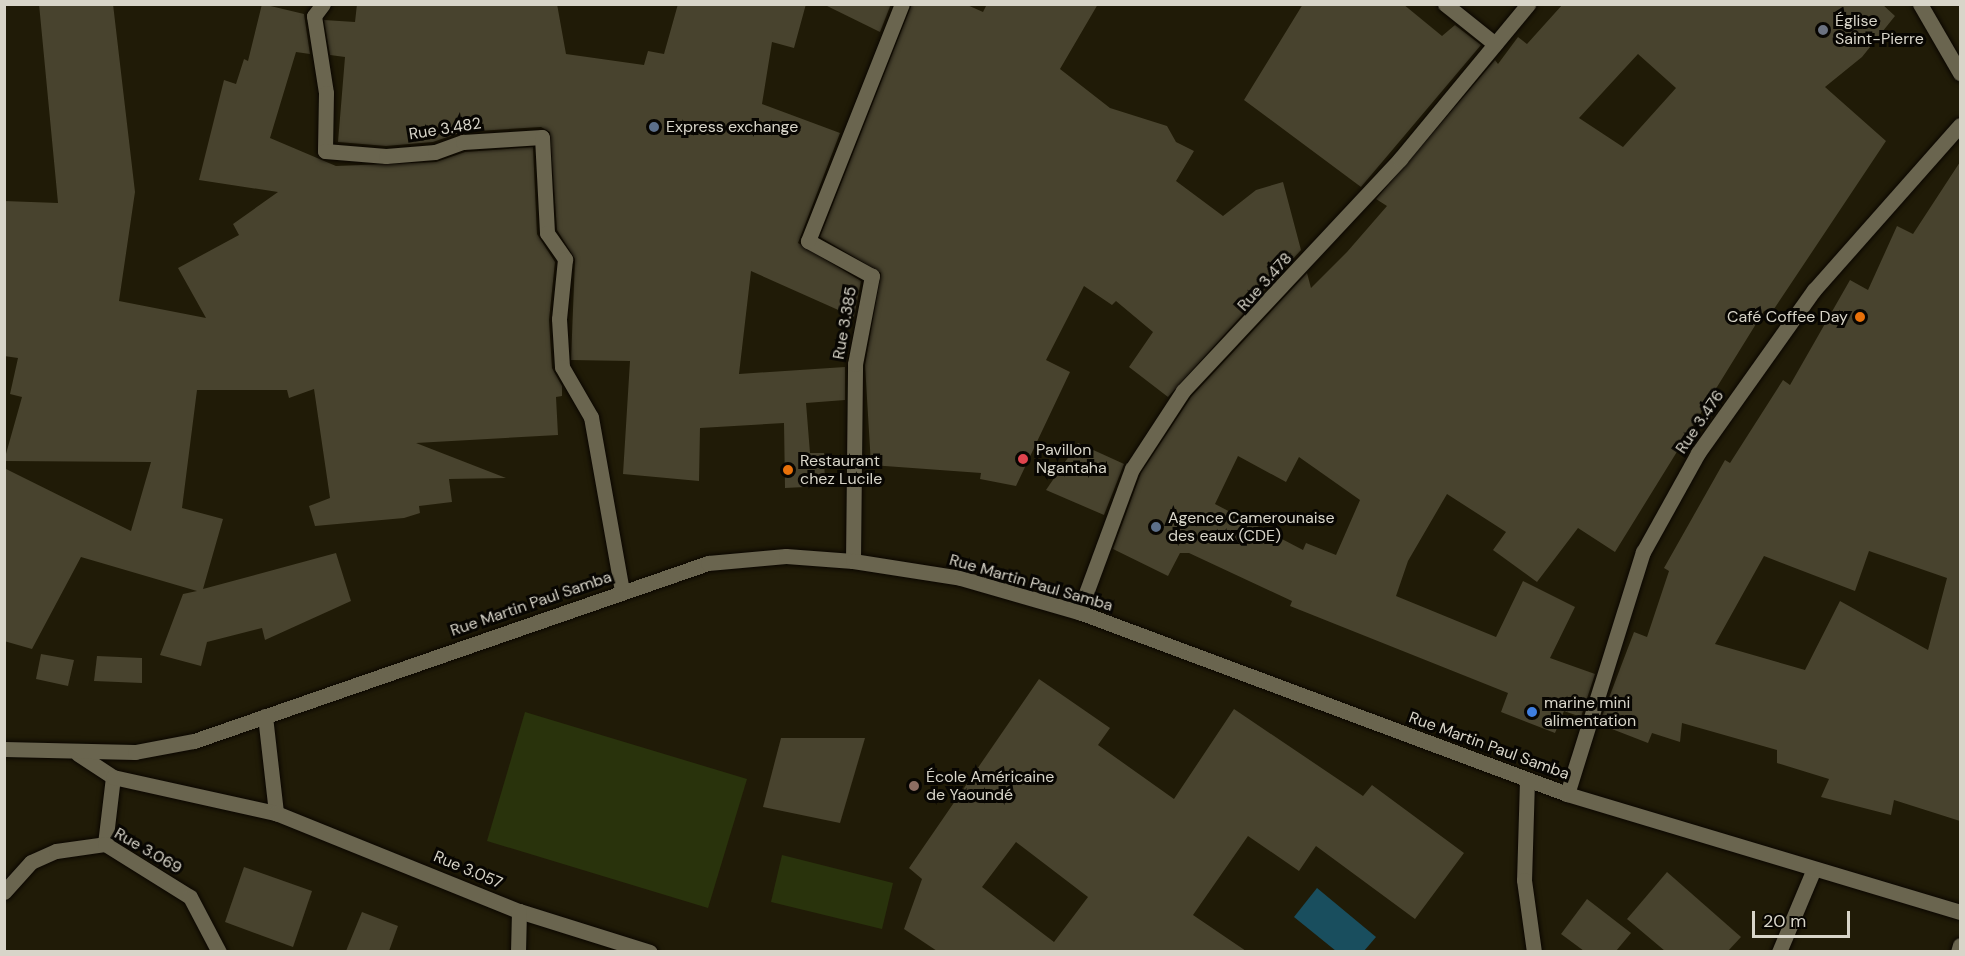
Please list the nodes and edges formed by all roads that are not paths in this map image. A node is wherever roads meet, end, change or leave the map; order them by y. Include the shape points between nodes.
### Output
1 (323, 4) edge
2 (902, 4) edge
3 (1445, 4) edge
4 (1528, 4) edge
5 (1920, 4) edge
6 (1495, 44) junction
7 (1960, 73) edge
8 (1960, 125) edge
9 (853, 561) junction
10 (622, 591) junction
11 (1078, 612) junction
12 (265, 716) junction
13 (4, 749) edge
14 (78, 754) junction
15 (112, 777) junction
16 (1527, 780) junction
17 (1567, 794) junction
18 (276, 813) junction
19 (105, 844) junction
20 (1813, 871) junction
21 (4, 892) edge
22 (519, 911) junction
23 (1960, 912) edge
24 (1960, 945) edge
25 (219, 951) edge
26 (518, 951) edge
27 (650, 951) edge
28 (1534, 951) edge
29 (1779, 951) edge
30 (1958, 951) edge

1 - 10 street, Rue 3.482 via 314,16 326,93 325,151 386,156 435,152 463,142 542,137 547,233 564,259 559,319 562,367 591,417
2 - 9 street, Rue 3.385 via 808,241 872,276 855,364
3 - 6 street
4 - 6 street, Rue 3.478
5 - 7 street
6 - 11 street, Rue 3.478 via 1392,168 1183,392 1132,469
8 - 17 street, Rue 3.476 via 1814,290 1698,453 1643,552
9 - 10 street, Rue Martin Paul Samba via 786,555 708,563
9 - 11 street, Rue Martin Paul Samba via 961,578
10 - 12 street, Rue Martin Paul Samba
11 - 16 street, Rue Martin Paul Samba
12 - 14 street, Rue Martin Paul Samba via 194,741 135,752
12 - 18 street
13 - 14 street, Rue Martin Paul Samba
14 - 15 street, Rue 3.057
15 - 18 street, Rue 3.057
15 - 19 street
16 - 17 street, Rue Martin Paul Samba
16 - 28 street via 1524,880
17 - 20 street, Rue Martin Paul Samba
18 - 22 street, Rue 3.057
19 - 21 street, Rue 3.069 via 56,851 31,862
19 - 25 street, Rue 3.069 via 190,897
20 - 23 street, Rue Martin Paul Samba
20 - 29 street
22 - 26 street
22 - 27 street, Rue 3.057
24 - 30 street

